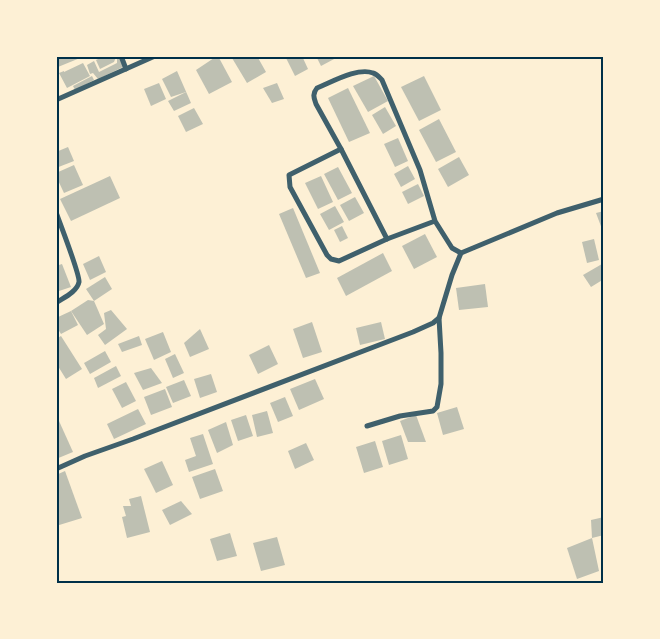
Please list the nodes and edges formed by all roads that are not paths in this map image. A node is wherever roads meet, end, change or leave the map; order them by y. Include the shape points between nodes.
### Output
1 (121, 56) edge
2 (155, 56) edge
3 (126, 69) junction
4 (56, 100) edge
5 (341, 149) junction
6 (604, 199) edge
7 (56, 212) edge
8 (435, 221) junction
9 (387, 239) junction
10 (461, 253) junction
11 (56, 303) edge
12 (439, 318) junction
13 (367, 426) dead end
14 (56, 469) edge

1 - 3 street
2 - 3 street
3 - 4 street
5 - 8 street via 316,104 314,92 357,72 375,73 382,80 420,170
5 - 9 street
5 - 9 street via 289,175 290,187 331,260 339,261
6 - 10 street via 557,213
7 - 11 street via 79,281 71,293
8 - 9 street
8 - 10 street via 452,248
10 - 12 street
12 - 13 street via 441,384 436,409
12 - 14 street via 413,332

